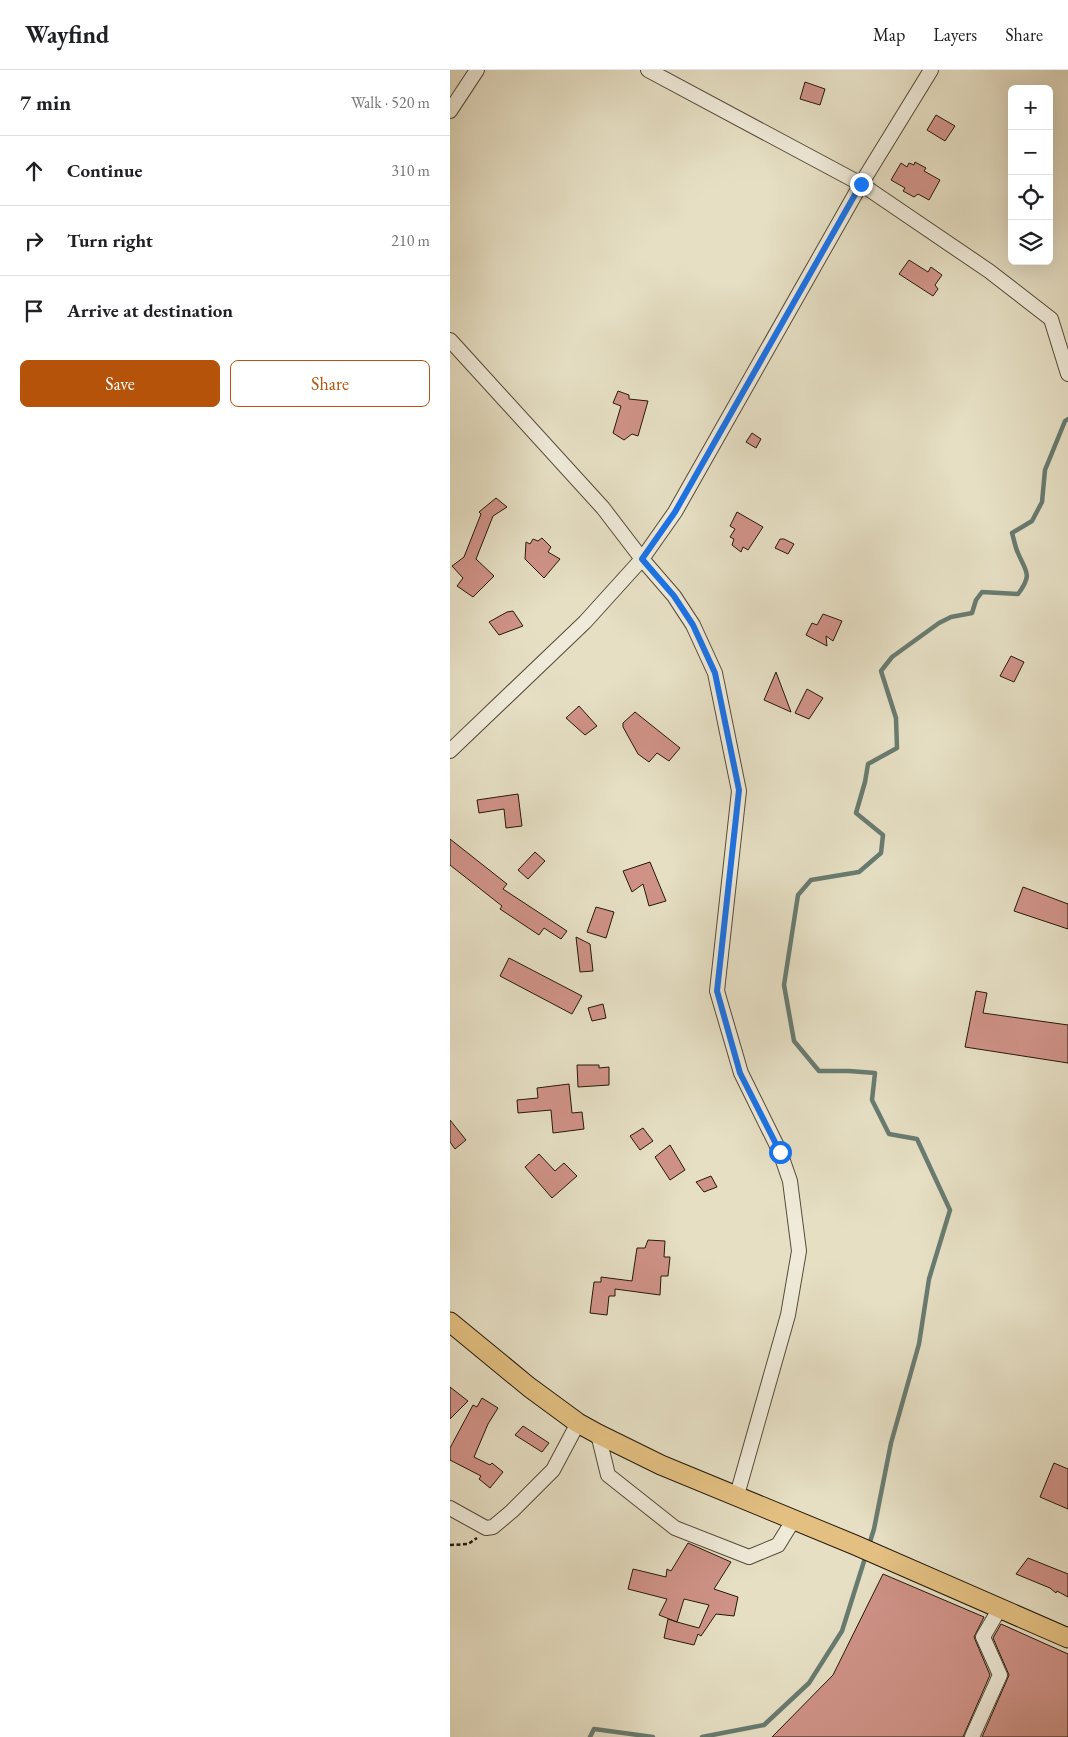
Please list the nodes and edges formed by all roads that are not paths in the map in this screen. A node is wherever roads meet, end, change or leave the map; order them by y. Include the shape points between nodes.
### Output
1 (477, 70) edge
2 (648, 70) edge
3 (931, 70) edge
4 (450, 111) edge
5 (861, 184) junction
6 (450, 340) edge
7 (1068, 374) edge
8 (642, 559) junction
9 (450, 751) edge
10 (450, 1322) edge
11 (578, 1423) junction
12 (598, 1434) junction
13 (737, 1495) junction
14 (450, 1508) edge
15 (794, 1519) junction
16 (1000, 1608) junction
17 (1068, 1638) edge
18 (972, 1737) edge

1 - 4 street
2 - 5 street
3 - 5 street
5 - 7 street via 989,271 1051,319
5 - 8 street via 675,512
6 - 8 street via 603,508
8 - 9 street via 584,622
8 - 13 street via 674,596 693,625 715,673 739,790 717,991 740,1073 780,1152 790,1181 799,1251 788,1315
10 - 11 highway
11 - 12 highway
11 - 14 street via 553,1470 493,1527 486,1528
12 - 13 highway via 661,1465
12 - 15 street via 608,1475 675,1528 749,1557 778,1545
13 - 15 highway
15 - 16 highway
16 - 17 highway
16 - 18 street via 983,1637 1000,1675

